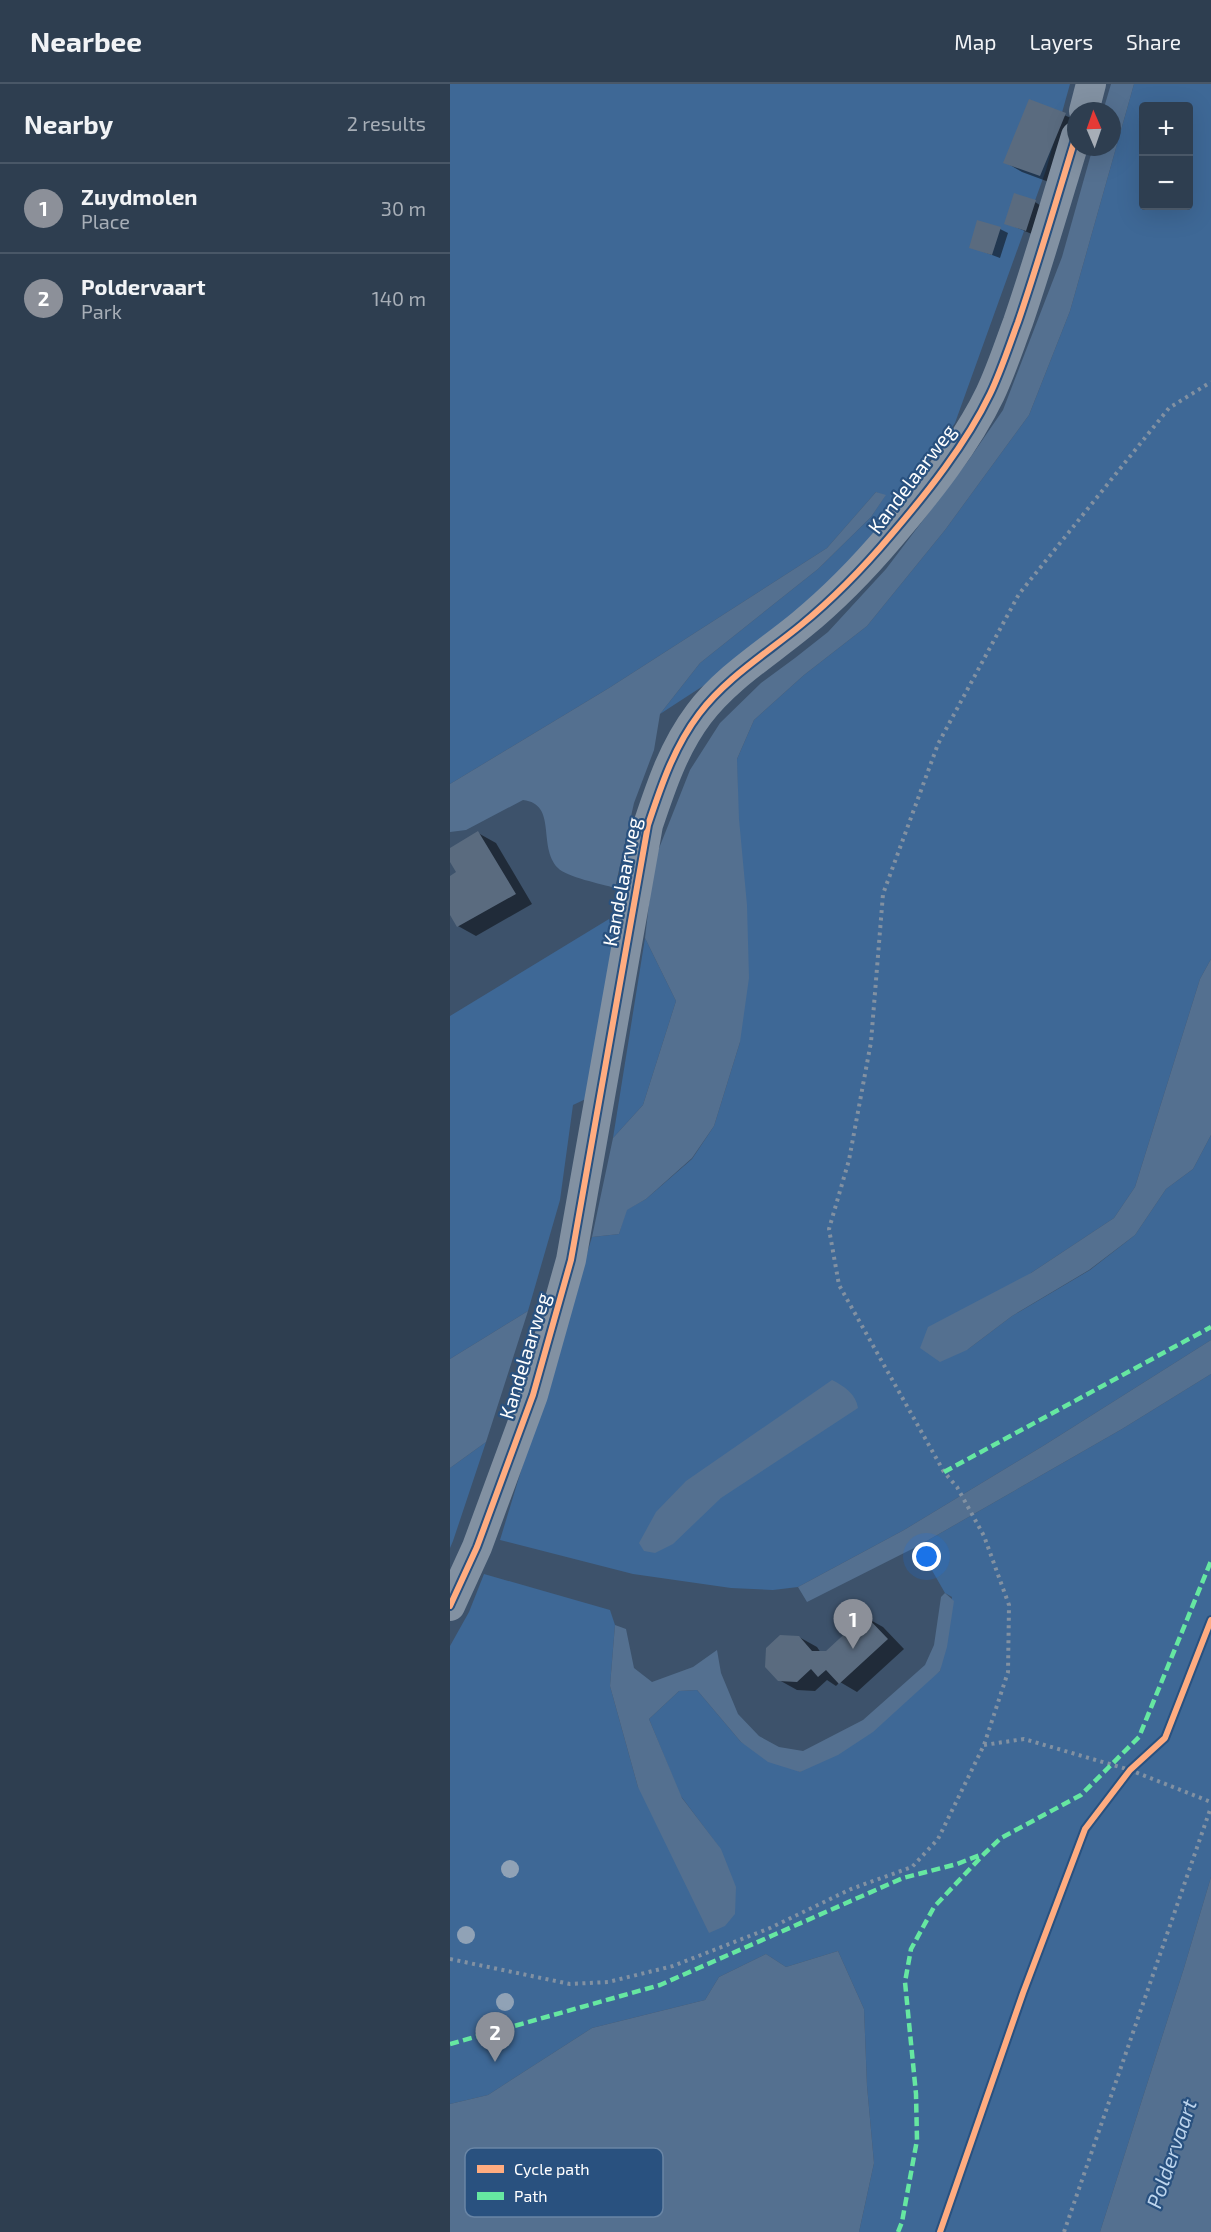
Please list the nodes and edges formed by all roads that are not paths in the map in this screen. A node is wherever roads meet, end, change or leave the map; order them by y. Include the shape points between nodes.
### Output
1 (1091, 84) edge
2 (1086, 102) edge
3 (1070, 156) edge
4 (450, 1606) edge

1 - 2 street
3 - 4 street, Kandelaarweg via 1013,336 991,393 969,432 891,536 839,591 721,689 699,713 667,770 648,825 571,1260 529,1405 477,1547

